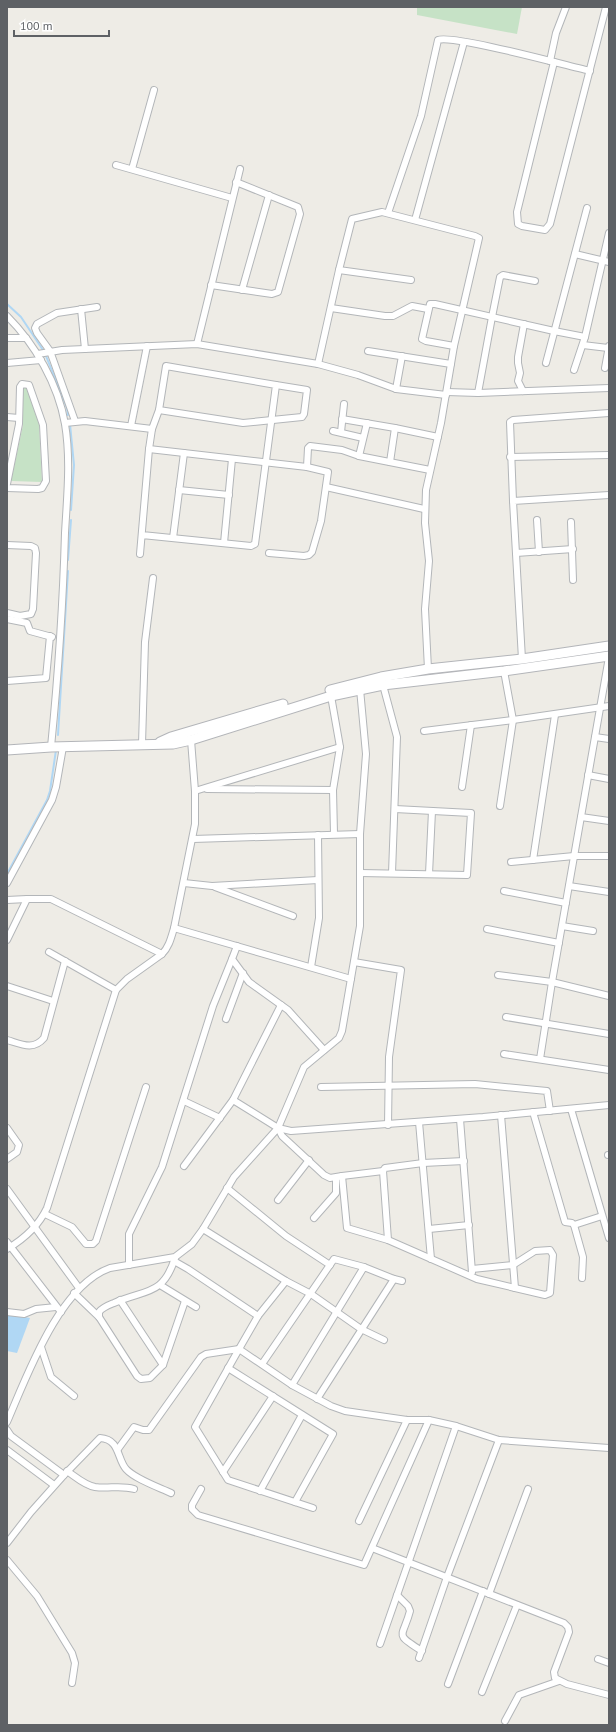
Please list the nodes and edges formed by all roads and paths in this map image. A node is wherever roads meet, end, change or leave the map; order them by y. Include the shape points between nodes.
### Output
1 (566, 7) edge
2 (606, 7) edge
3 (464, 42) junction
4 (552, 62) junction
5 (590, 71) junction
6 (154, 90) dead end
7 (116, 166) dead end
8 (132, 169) junction
9 (240, 169) dead end
10 (236, 182) junction
11 (269, 195) junction
12 (232, 198) junction
13 (587, 208) dead end
14 (388, 213) junction
15 (415, 220) junction
16 (609, 233) edge
17 (575, 254) junction
18 (602, 260) junction
19 (609, 262) edge
20 (339, 270) junction
21 (411, 280) dead end
22 (535, 281) dead end
23 (211, 286) junction
24 (242, 290) junction
25 (98, 307) dead end
26 (331, 308) junction
27 (81, 309) junction
28 (428, 309) junction
29 (462, 310) junction
30 (7, 316) edge
31 (492, 317) junction
32 (524, 324) junction
33 (554, 331) junction
34 (585, 337) junction
35 (7, 338) edge
36 (26, 338) junction
37 (197, 344) junction
38 (583, 345) junction
39 (146, 346) junction
40 (454, 346) junction
41 (609, 347) edge
42 (85, 349) junction
43 (50, 351) junction
44 (368, 351) dead end
45 (402, 356) junction
46 (40, 357) junction
47 (7, 363) edge
48 (318, 364) junction
49 (451, 364) junction
50 (546, 364) dead end
51 (605, 368) dead end
52 (574, 370) dead end
53 (276, 385) junction
54 (396, 388) junction
55 (609, 388) edge
56 (523, 391) junction
57 (446, 393) junction
58 (478, 393) junction
59 (344, 404) dead end
60 (159, 410) junction
61 (609, 413) edge
62 (7, 417) edge
63 (19, 418) junction
64 (272, 419) junction
65 (342, 419) junction
66 (75, 421) junction
67 (65, 423) junction
68 (367, 423) junction
69 (131, 426) junction
70 (396, 428) junction
71 (152, 429) junction
72 (333, 431) dead end
73 (341, 432) junction
74 (438, 437) junction
75 (364, 438) junction
76 (149, 449) junction
77 (184, 453) junction
78 (609, 454) edge
79 (359, 456) junction
80 (510, 457) junction
81 (232, 459) junction
82 (390, 462) junction
83 (266, 463) junction
84 (307, 467) junction
85 (430, 470) junction
86 (7, 484) edge
87 (326, 487) junction
88 (7, 488) edge
89 (179, 490) junction
90 (230, 495) junction
91 (609, 495) edge
92 (513, 501) junction
93 (424, 509) junction
94 (537, 520) dead end
95 (571, 522) dead end
96 (142, 535) junction
97 (174, 538) junction
98 (224, 543) junction
99 (7, 545) edge
100 (572, 549) junction
101 (539, 552) junction
102 (269, 553) dead end
103 (516, 553) junction
104 (140, 554) dead end
105 (153, 578) dead end
106 (573, 580) dead end
107 (7, 613) edge
108 (7, 619) edge
109 (7, 622) edge
110 (50, 636) junction
111 (60, 639) junction
112 (609, 646) edge
113 (609, 656) edge
114 (522, 659) junction
115 (428, 669) junction
116 (504, 671) junction
117 (7, 681) edge
118 (383, 684) junction
119 (360, 689) junction
120 (331, 696) junction
121 (609, 706) edge
122 (600, 707) junction
123 (555, 715) junction
124 (513, 720) junction
125 (471, 725) junction
126 (424, 731) dead end
127 (595, 737) junction
128 (609, 739) edge
129 (191, 740) junction
130 (142, 744) junction
131 (155, 744) junction
132 (51, 747) junction
133 (64, 747) junction
134 (340, 747) junction
135 (7, 750) edge
136 (588, 775) junction
137 (609, 779) edge
138 (462, 787) dead end
139 (197, 790) junction
140 (333, 790) junction
141 (500, 806) dead end
142 (395, 808) junction
143 (432, 811) junction
144 (581, 817) junction
145 (609, 822) edge
146 (334, 834) junction
147 (360, 834) junction
148 (318, 835) junction
149 (193, 839) junction
150 (574, 856) junction
151 (609, 856) edge
152 (533, 860) junction
153 (511, 862) dead end
154 (360, 873) junction
155 (392, 873) junction
156 (429, 874) junction
157 (318, 880) junction
158 (7, 883) edge
159 (184, 883) junction
160 (212, 886) junction
161 (569, 886) junction
162 (504, 891) dead end
163 (609, 892) edge
164 (27, 899) junction
165 (7, 900) edge
166 (566, 902) junction
167 (293, 916) dead end
168 (562, 926) junction
169 (174, 928) junction
170 (487, 929) dead end
171 (593, 931) dead end
172 (7, 940) edge
173 (559, 943) junction
174 (237, 946) junction
175 (49, 952) dead end
176 (162, 954) junction
177 (232, 959) junction
178 (65, 961) junction
179 (354, 962) junction
180 (311, 967) junction
181 (243, 973) junction
182 (498, 975) dead end
183 (351, 979) junction
184 (552, 982) junction
185 (7, 986) edge
186 (116, 990) junction
187 (609, 996) edge
188 (53, 1001) junction
189 (281, 1005) junction
190 (506, 1017) dead end
191 (226, 1019) dead end
192 (546, 1023) junction
193 (609, 1034) edge
194 (7, 1040) edge
195 (324, 1050) junction
196 (504, 1054) dead end
197 (540, 1059) junction
198 (609, 1070) edge
199 (387, 1086) junction
200 (146, 1087) dead end
201 (321, 1087) dead end
202 (233, 1100) junction
203 (184, 1101) junction
204 (609, 1105) edge
205 (571, 1109) junction
206 (550, 1111) junction
207 (533, 1112) junction
208 (501, 1115) junction
209 (220, 1118) junction
210 (460, 1119) junction
211 (419, 1122) junction
212 (388, 1124) junction
213 (7, 1128) edge
214 (278, 1128) junction
215 (7, 1159) edge
216 (309, 1160) junction
217 (464, 1161) junction
218 (423, 1163) junction
219 (184, 1166) dead end
220 (383, 1171) junction
221 (339, 1177) junction
222 (7, 1188) edge
223 (227, 1188) junction
224 (278, 1200) dead end
225 (45, 1214) junction
226 (602, 1216) junction
227 (314, 1218) dead end
228 (469, 1225) junction
229 (574, 1225) junction
230 (35, 1227) junction
231 (203, 1229) junction
232 (429, 1229) junction
233 (609, 1238) edge
234 (388, 1240) junction
235 (8, 1246) edge
236 (174, 1259) junction
237 (431, 1259) junction
238 (129, 1265) junction
239 (330, 1265) junction
240 (513, 1265) junction
241 (364, 1268) junction
242 (472, 1269) junction
243 (473, 1277) junction
244 (582, 1278) dead end
245 (394, 1279) junction
246 (402, 1280) dead end
247 (286, 1281) junction
248 (160, 1285) junction
249 (515, 1288) junction
250 (77, 1290) junction
251 (311, 1294) junction
252 (120, 1300) junction
253 (185, 1301) junction
254 (56, 1307) junction
255 (196, 1307) dead end
256 (7, 1312) edge
257 (61, 1312) junction
258 (337, 1313) junction
259 (258, 1316) junction
260 (99, 1317) junction
261 (361, 1329) junction
262 (384, 1340) dead end
263 (41, 1347) junction
264 (239, 1349) junction
265 (262, 1364) junction
266 (163, 1365) junction
267 (228, 1368) junction
268 (292, 1385) junction
269 (74, 1396) dead end
270 (273, 1396) junction
271 (317, 1399) junction
272 (302, 1415) junction
273 (8, 1417) edge
274 (407, 1420) junction
275 (429, 1420) junction
276 (7, 1422) edge
277 (456, 1426) junction
278 (7, 1430) edge
279 (499, 1440) junction
280 (609, 1448) edge
281 (118, 1449) junction
282 (7, 1450) edge
283 (223, 1472) junction
284 (66, 1473) junction
285 (54, 1485) junction
286 (134, 1489) dead end
287 (201, 1489) dead end
288 (528, 1489) dead end
289 (260, 1490) junction
290 (171, 1493) dead end
291 (295, 1502) junction
292 (312, 1508) dead end
293 (359, 1521) dead end
294 (7, 1543) edge
295 (372, 1548) junction
296 (7, 1560) edge
297 (408, 1562) junction
298 (447, 1577) junction
299 (486, 1592) junction
300 (397, 1595) junction
301 (517, 1605) junction
302 (380, 1644) dead end
303 (422, 1651) junction
304 (419, 1658) dead end
305 (598, 1659) dead end
306 (609, 1663) edge
307 (559, 1681) junction
308 (72, 1683) dead end
309 (448, 1684) dead end
310 (482, 1692) dead end
311 (609, 1695) edge
312 (505, 1721) dead end

1 - 4 street via 556,33
2 - 5 street
3 - 4 street
3 - 14 street via 446,38 437,42 421,116
3 - 15 street
4 - 5 street
4 - 5 street via 517,212 518,224 522,226 545,230 550,224
6 - 8 street
7 - 8 street
8 - 12 street
9 - 10 street
10 - 11 street
10 - 12 street
11 - 24 street
11 - 24 street via 298,207 300,211 279,290 272,294
12 - 23 street
13 - 17 street
14 - 15 street
14 - 20 street via 378,212 351,220
15 - 29 street via 479,238
16 - 18 street
17 - 18 street
17 - 33 street
18 - 19 street
18 - 34 street
20 - 21 street
20 - 26 street
22 - 31 street via 501,276
23 - 24 street
23 - 37 street
25 - 27 street
26 - 28 street via 385,316 393,316 412,306
26 - 48 street
27 - 42 street
27 - 43 street via 57,313 37,324 36,330
28 - 29 street via 432,303
28 - 40 street via 422,339
29 - 31 street
29 - 40 street
30 - 36 street
31 - 32 street
31 - 58 street
32 - 33 street
32 - 56 street via 518,360 518,381
33 - 34 street
33 - 50 street
34 - 38 street
35 - 36 street
36 - 46 street
37 - 39 street
37 - 48 street
38 - 41 street
38 - 52 street
39 - 42 street
39 - 69 street
40 - 49 street
41 - 51 street
42 - 43 street
43 - 46 street
43 - 66 street
44 - 45 street
45 - 49 street
45 - 54 street
46 - 47 street
46 - 67 street via 54,388
48 - 54 street
49 - 57 street
53 - 60 street via 166,366
53 - 64 street
53 - 64 street via 305,389 307,392 302,417
54 - 57 street
55 - 56 street
56 - 58 street
57 - 58 street
57 - 74 street
59 - 65 street
60 - 64 street via 242,423
60 - 71 street
61 - 80 street via 513,420 509,425
62 - 63 street
63 - 86 street
63 - 88 street via 20,387 26,384 29,385 43,425 46,481 42,488 38,489
64 - 83 street
65 - 68 street
65 - 73 street
66 - 67 street
66 - 69 street
67 - 111 street via 68,461
68 - 70 street
68 - 75 street
69 - 71 street
70 - 74 street
70 - 82 street
71 - 76 street
72 - 73 street
73 - 75 street
74 - 85 street
75 - 79 street
76 - 77 street
76 - 96 street
77 - 81 street
77 - 89 street
78 - 80 street
79 - 82 street
79 - 84 street via 342,450 310,446
80 - 92 street
81 - 83 street
81 - 90 street
82 - 85 street
83 - 84 street
83 - 98 street via 255,544 251,546
84 - 87 street via 328,472
85 - 93 street
87 - 93 street
87 - 102 street via 321,521 312,552 304,556
89 - 90 street
89 - 97 street
90 - 98 street
91 - 92 street
92 - 103 street
93 - 115 street via 429,561 425,609
94 - 101 street
95 - 100 street
96 - 97 street
96 - 104 street
97 - 98 street
99 - 107 street via 31,546 35,548 36,553 31,614 20,616
100 - 101 street
100 - 106 street
101 - 103 street
103 - 114 street
105 - 130 street via 145,642
108 - 109 street
108 - 110 street via 27,623 30,631
110 - 111 street
110 - 117 street via 46,678
111 - 132 street
112 - 114 main road
113 - 116 main road
113 - 122 street
114 - 115 main road
115 - 131 main road via 381,677 330,690
116 - 118 main road
116 - 124 street
118 - 119 main road
118 - 142 street via 397,737
119 - 120 main road
119 - 147 street via 366,754
120 - 129 main road
120 - 134 street
121 - 122 street
122 - 123 street
122 - 127 street
123 - 124 street
123 - 152 street
124 - 125 street
124 - 141 street
125 - 126 street
125 - 138 street
127 - 128 street
127 - 136 street
129 - 131 main road
129 - 139 street
130 - 131 main road
130 - 133 main road
132 - 133 main road
132 - 135 main road
133 - 158 street via 52,800
134 - 139 street
134 - 140 street
136 - 137 street
136 - 144 street
139 - 140 street
139 - 149 street
140 - 146 street
142 - 143 street
142 - 155 street
143 - 156 street
143 - 156 street via 471,813 467,875
144 - 145 street
144 - 150 street
146 - 147 street
146 - 148 street
147 - 154 street
148 - 149 street
148 - 157 street
149 - 159 street
150 - 151 street
150 - 152 street
150 - 161 street
152 - 153 street
154 - 155 street
154 - 179 street via 360,926
155 - 156 street
157 - 160 street
157 - 180 street via 318,918
159 - 160 street
159 - 169 street
160 - 167 street
161 - 163 street
161 - 166 street
162 - 166 street
164 - 165 street
164 - 172 street
164 - 176 street via 51,899
166 - 168 street
168 - 171 street
168 - 173 street
169 - 174 street
169 - 176 street via 167,949
170 - 173 street
173 - 184 street
174 - 177 street
174 - 180 street
175 - 178 street
176 - 186 street
177 - 181 street
177 - 203 street via 213,1006
178 - 186 street
178 - 188 street
179 - 183 street
179 - 199 street via 401,970
180 - 183 street
181 - 189 street via 249,982
181 - 191 street
182 - 184 street
183 - 195 street via 342,1032 339,1038
184 - 187 street
184 - 192 street
185 - 188 street
186 - 225 street
188 - 194 street via 44,1038 39,1044 25,1046
189 - 195 street
189 - 202 street
190 - 192 street
192 - 193 street
192 - 197 street
195 - 214 street via 304,1067
196 - 197 street
197 - 198 street
199 - 201 street
199 - 206 street via 475,1084 547,1091
199 - 212 street
200 - 225 street via 96,1241 93,1244 86,1244 68,1224
202 - 209 street
202 - 214 street
203 - 209 street
203 - 238 street via 162,1167 129,1234
204 - 205 street
205 - 206 street
205 - 226 street
206 - 207 street
207 - 208 street
207 - 229 street via 564,1222
208 - 210 street
208 - 240 street
209 - 219 street
210 - 211 street
210 - 217 street
211 - 212 street
211 - 218 street
212 - 214 street via 308,1131
213 - 215 street via 19,1145 17,1152
214 - 216 street via 282,1136
214 - 223 street
216 - 221 street via 324,1175 330,1178
216 - 224 street
217 - 218 street
217 - 228 street
218 - 220 street via 386,1167
218 - 232 street
220 - 221 street
220 - 234 street
221 - 227 street via 336,1193
221 - 234 street via 347,1228
222 - 230 street
223 - 231 street
223 - 239 street via 286,1236
225 - 230 street
226 - 229 street
226 - 233 street
228 - 232 street
228 - 242 street
229 - 244 street via 583,1257
230 - 235 street
230 - 250 street
231 - 236 street via 192,1244
231 - 247 street
232 - 237 street
234 - 237 street
235 - 254 street
236 - 238 street
236 - 248 street
236 - 259 street
237 - 243 street
238 - 250 street via 101,1271 85,1281
239 - 241 street via 334,1260
239 - 251 street
240 - 242 street
240 - 249 street
240 - 249 street via 538,1250 550,1250 553,1253 549,1294
241 - 245 street
241 - 258 street
242 - 243 street
243 - 249 street
245 - 246 street
245 - 261 street
247 - 251 street
247 - 259 street
248 - 252 street
248 - 253 street
250 - 257 street
250 - 260 street
251 - 258 street
251 - 265 street
252 - 260 street via 102,1308
252 - 266 street
253 - 255 street
253 - 266 street
254 - 256 street via 36,1309 24,1314
254 - 257 street
257 - 263 street
258 - 261 street
258 - 268 street
259 - 264 street
260 - 266 street via 141,1379 147,1379
261 - 262 street
261 - 271 street
263 - 269 street via 51,1377
263 - 273 street
264 - 265 street
264 - 267 street
264 - 281 street via 206,1354 201,1358 149,1430 134,1427
265 - 268 street
267 - 270 street
267 - 283 street via 195,1427
268 - 271 street
270 - 272 street
270 - 283 street
271 - 274 street via 345,1411
272 - 289 street
272 - 291 street via 333,1434
273 - 276 street
274 - 275 street
274 - 293 street
275 - 277 street
275 - 295 street
277 - 279 street
277 - 297 street
278 - 284 street
279 - 280 street
279 - 298 street
281 - 284 street via 104,1438 100,1438
281 - 290 street via 123,1466 129,1472
282 - 285 street
283 - 289 street via 228,1480
284 - 285 street
284 - 286 street via 89,1485
285 - 294 street
287 - 295 street via 192,1505 192,1509 198,1515 364,1566
288 - 299 street
289 - 291 street
291 - 292 street
295 - 297 street
296 - 308 street via 37,1596 72,1653 75,1663
297 - 298 street
297 - 300 street
298 - 299 street
298 - 303 street
299 - 301 street
299 - 309 street
300 - 302 street
300 - 303 street via 410,1611 402,1629 403,1637
301 - 307 street via 564,1623 568,1627 568,1636 554,1675
301 - 310 street
303 - 304 street
305 - 306 street
307 - 311 street
307 - 312 street via 519,1695

